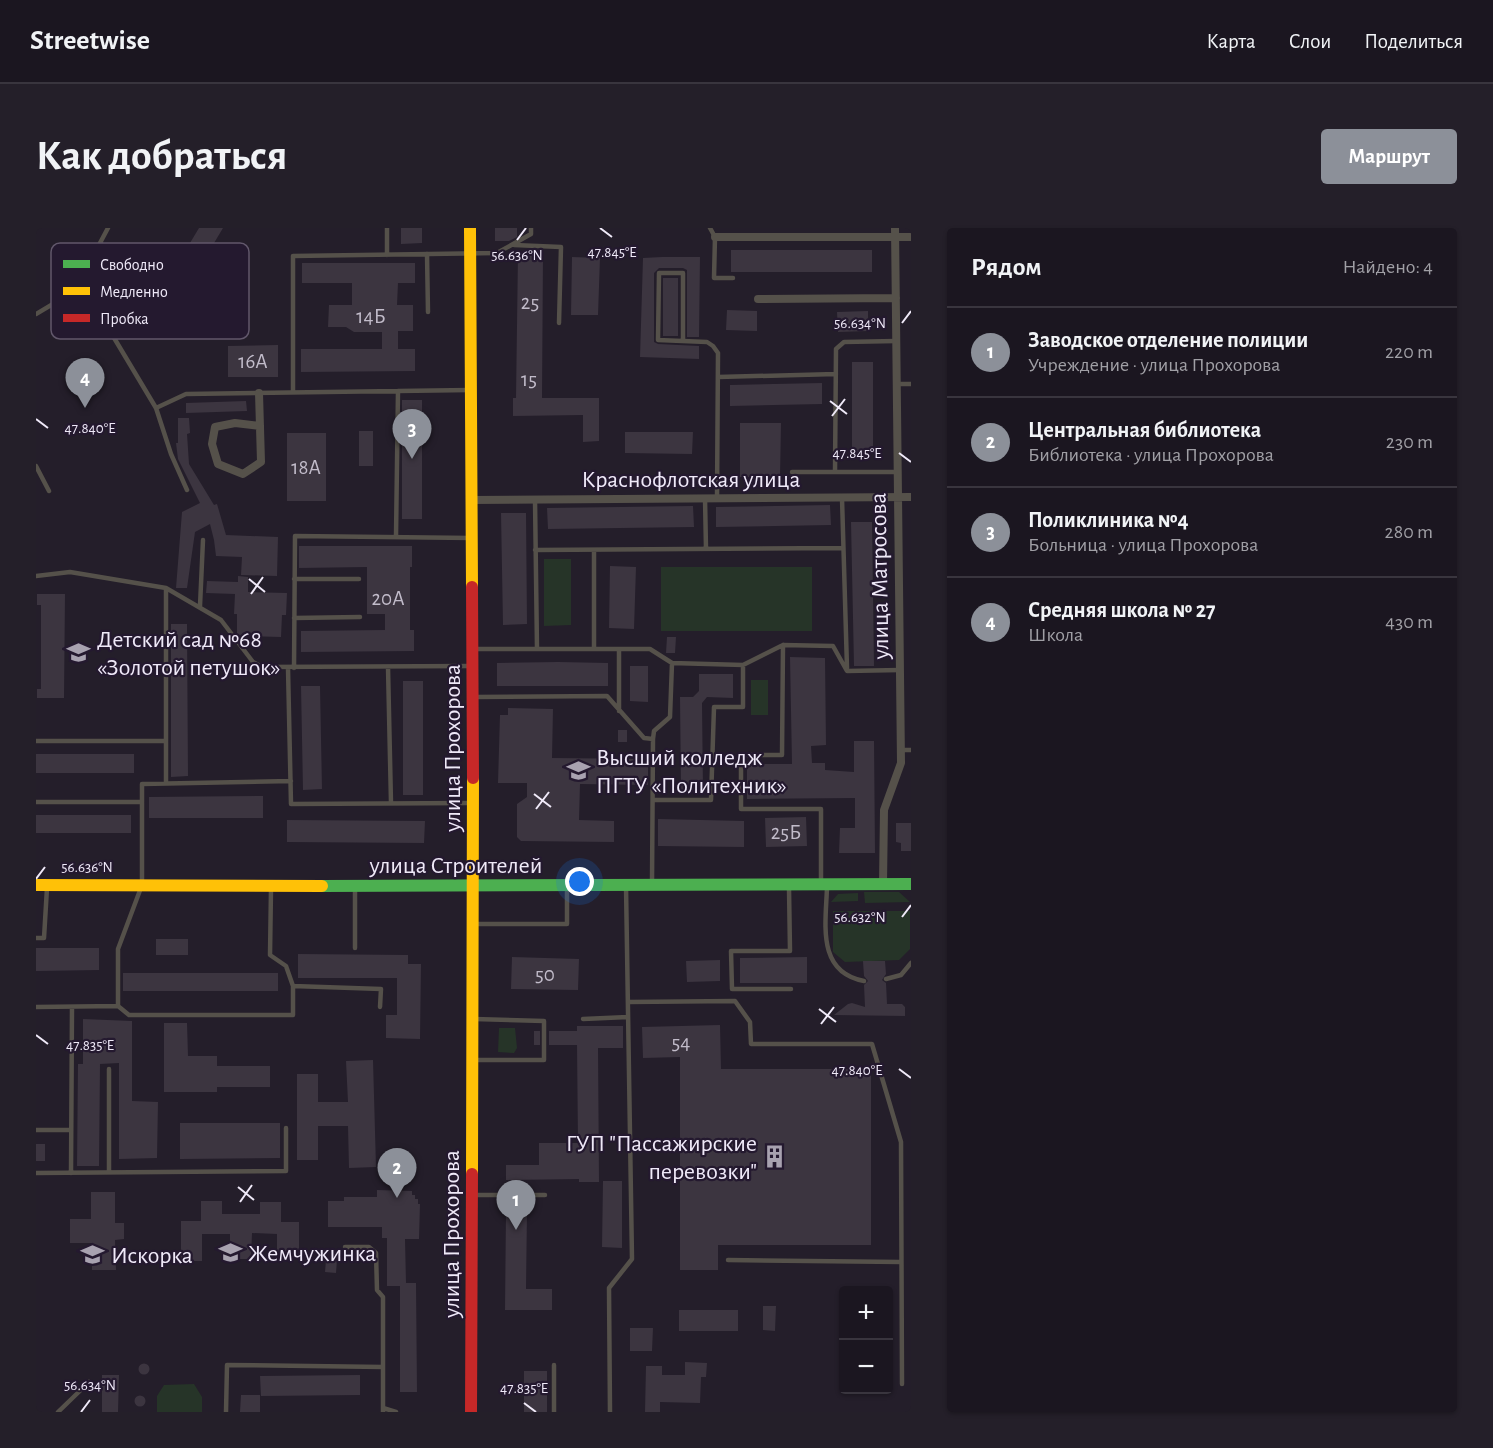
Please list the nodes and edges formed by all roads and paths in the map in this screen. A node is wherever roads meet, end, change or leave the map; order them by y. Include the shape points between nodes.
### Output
1 (108, 228) edge
2 (387, 228) edge
3 (470, 228) edge
4 (531, 228) edge
5 (710, 228) edge
6 (895, 233) edge
7 (715, 237) junction
8 (911, 237) edge
9 (100, 243) edge
10 (511, 245) junction
11 (427, 254) junction
12 (470, 254) junction
13 (387, 255) junction
14 (733, 278) dead end
15 (896, 298) junction
16 (758, 299) dead end
17 (51, 305) edge
18 (428, 312) dead end
19 (36, 314) edge
20 (559, 322) dead end
21 (115, 339) edge
22 (682, 341) junction
23 (896, 341) junction
24 (836, 374) junction
25 (718, 377) junction
26 (897, 384) junction
27 (911, 384) edge
28 (471, 390) junction
29 (398, 391) junction
30 (293, 392) junction
31 (259, 393) junction
32 (156, 408) junction
33 (260, 426) junction
34 (36, 466) edge
35 (792, 472) dead end
36 (835, 472) junction
37 (898, 472) junction
38 (187, 490) dead end
39 (50, 491) dead end
40 (898, 497) junction
41 (911, 497) edge
42 (705, 498) junction
43 (717, 498) junction
44 (842, 498) junction
45 (534, 499) junction
46 (471, 500) junction
47 (396, 537) junction
48 (472, 538) junction
49 (203, 540) dead end
50 (843, 548) junction
51 (706, 549) junction
52 (535, 550) junction
53 (594, 550) junction
54 (36, 576) edge
55 (294, 579) junction
56 (359, 579) dead end
57 (166, 588) junction
58 (200, 606) junction
59 (360, 617) dead end
60 (294, 618) junction
61 (783, 645) junction
62 (472, 649) junction
63 (537, 649) junction
64 (594, 649) junction
65 (619, 649) junction
66 (672, 663) junction
67 (742, 665) junction
68 (472, 666) junction
69 (388, 667) junction
70 (291, 668) junction
71 (900, 670) junction
72 (847, 671) junction
73 (473, 697) junction
74 (619, 711) junction
75 (653, 740) junction
76 (36, 741) edge
77 (166, 741) junction
78 (900, 750) junction
79 (911, 750) edge
80 (291, 781) junction
81 (166, 783) junction
82 (653, 800) junction
83 (36, 802) edge
84 (142, 802) junction
85 (473, 802) junction
86 (391, 803) junction
87 (884, 884) junction
88 (911, 884) edge
89 (42, 885) edge
90 (142, 885) junction
91 (789, 885) junction
92 (824, 885) junction
93 (271, 886) junction
94 (355, 886) junction
95 (474, 886) junction
96 (567, 886) junction
97 (626, 886) junction
98 (652, 886) junction
99 (474, 924) junction
100 (36, 938) edge
101 (356, 948) dead end
102 (911, 963) edge
103 (886, 979) dead end
104 (864, 981) dead end
105 (293, 986) junction
106 (791, 989) dead end
107 (628, 1002) junction
108 (118, 1006) junction
109 (36, 1007) edge
110 (72, 1007) junction
111 (380, 1007) dead end
112 (628, 1017) junction
113 (473, 1019) junction
114 (583, 1019) dead end
115 (473, 1060) junction
116 (109, 1069) dead end
117 (286, 1128) dead end
118 (36, 1130) edge
119 (71, 1130) junction
120 (110, 1172) junction
121 (36, 1173) edge
122 (71, 1173) junction
123 (472, 1195) junction
124 (545, 1195) dead end
125 (345, 1247) dead end
126 (728, 1260) dead end
127 (902, 1262) junction
128 (554, 1365) dead end
129 (383, 1367) junction
130 (89, 1382) dead end
131 (902, 1384) dead end
132 (383, 1410) edge
133 (58, 1412) edge
134 (226, 1412) edge
135 (396, 1412) edge
136 (471, 1412) edge
137 (554, 1412) edge
138 (610, 1412) edge

1 - 9 lane
2 - 13 lane
3 - 12 street, улица Прохорова
4 - 10 lane via 531,234
5 - 7 lane
6 - 7 street
6 - 8 street
6 - 15 street, улица Матросова
7 - 14 lane via 714,278
10 - 12 lane via 496,253
10 - 20 lane via 561,247
11 - 12 lane
11 - 13 lane
11 - 18 lane
12 - 28 street, улица Прохорова
13 - 30 lane via 293,256
15 - 16 street
15 - 23 street, улица Матросова
17 - 19 lane
21 - 32 lane
22 - 22 lane via 658,340 659,273 683,273
22 - 25 lane via 713,346 718,352
23 - 24 lane via 844,342 836,349
23 - 26 street, улица Матросова
24 - 25 lane
24 - 36 lane
25 - 43 lane
26 - 27 lane
26 - 37 street, улица Матросова
28 - 29 lane
28 - 46 street, улица Прохорова
29 - 30 lane
29 - 47 lane
30 - 31 lane
31 - 32 lane via 186,394
31 - 33 street
32 - 38 lane
33 - 33 street via 261,462 243,474 218,464 212,444 215,427 235,423
34 - 39 lane
35 - 36 lane
36 - 37 lane
37 - 40 street, улица Матросова
40 - 41 street, Краснофлотская улица
40 - 44 street, Краснофлотская улица
40 - 71 street, улица Матросова
42 - 43 street, Краснофлотская улица
42 - 45 street, Краснофлотская улица
42 - 51 lane
43 - 44 street, Краснофлотская улица
44 - 50 lane
45 - 46 street, Краснофлотская улица
45 - 52 lane
46 - 48 street, улица Прохорова
47 - 48 lane
47 - 55 lane via 295,536
48 - 62 street, улица Прохорова
49 - 58 lane
50 - 51 lane
50 - 72 lane
51 - 53 lane
52 - 53 lane
52 - 63 lane
53 - 64 lane
54 - 57 lane via 70,572
55 - 56 lane
55 - 60 lane
57 - 58 lane
57 - 77 lane
58 - 70 lane via 221,620 253,662 262,667
59 - 60 lane
60 - 70 lane
61 - 67 lane
61 - 72 lane via 833,646
61 - 92 lane via 782,755 741,756 741,809 821,809
62 - 63 lane
62 - 68 street, улица Прохорова
63 - 64 lane
64 - 65 lane
65 - 66 lane via 650,649
65 - 74 lane
66 - 67 lane
66 - 75 lane via 670,717 654,731
67 - 82 lane via 742,707 714,707 711,800
68 - 69 lane
68 - 73 street, улица Прохорова
69 - 70 lane
69 - 86 lane
70 - 80 lane
71 - 72 lane
71 - 78 street, улица Матросова
73 - 74 lane via 607,696
73 - 85 street, улица Прохорова
74 - 75 lane via 645,738
75 - 82 lane
76 - 77 lane
77 - 81 lane
78 - 79 lane
78 - 87 street, улица Матросова via 901,763 884,810
80 - 81 lane
80 - 86 lane via 291,804
81 - 84 lane via 142,784
82 - 98 lane
83 - 84 lane
84 - 90 lane
85 - 86 lane
85 - 95 street, улица Прохорова
87 - 88 street, улица Строителей
87 - 92 street, улица Строителей
89 - 90 street, улица Строителей
89 - 100 lane via 44,938
90 - 93 street, улица Строителей
90 - 108 lane via 118,950
91 - 92 street, улица Строителей
91 - 98 street, улица Строителей
91 - 106 lane via 790,951 731,951 732,989
92 - 104 lane via 829,953 835,965 855,980
93 - 94 street, улица Строителей
93 - 105 lane via 270,955 286,966
94 - 95 street, улица Строителей
94 - 101 lane
95 - 96 street, улица Строителей
95 - 99 street, улица Прохорова
96 - 97 street, улица Строителей
96 - 99 lane via 567,924
97 - 98 street, улица Строителей
97 - 107 lane
99 - 113 street, улица Прохорова
102 - 103 lane via 901,975
105 - 108 lane via 293,1014 129,1015
105 - 111 lane via 381,989
107 - 112 lane
107 - 127 lane via 735,1000 750,1022 751,1044 872,1044 901,1142
108 - 110 lane
109 - 110 lane
110 - 119 lane
112 - 114 lane
112 - 138 lane via 632,1259 609,1288
113 - 115 street, улица Прохорова
113 - 115 lane via 544,1021 544,1060
115 - 123 street, улица Прохорова
116 - 120 lane
117 - 120 lane via 286,1171
118 - 119 lane
119 - 122 lane
120 - 122 lane
121 - 122 lane
123 - 124 lane
123 - 136 street, улица Прохорова
125 - 129 lane via 369,1247 376,1253 377,1290 383,1297
126 - 127 lane
127 - 131 lane
128 - 137 lane
129 - 132 lane
129 - 134 lane via 227,1365
130 - 133 lane
132 - 135 lane

